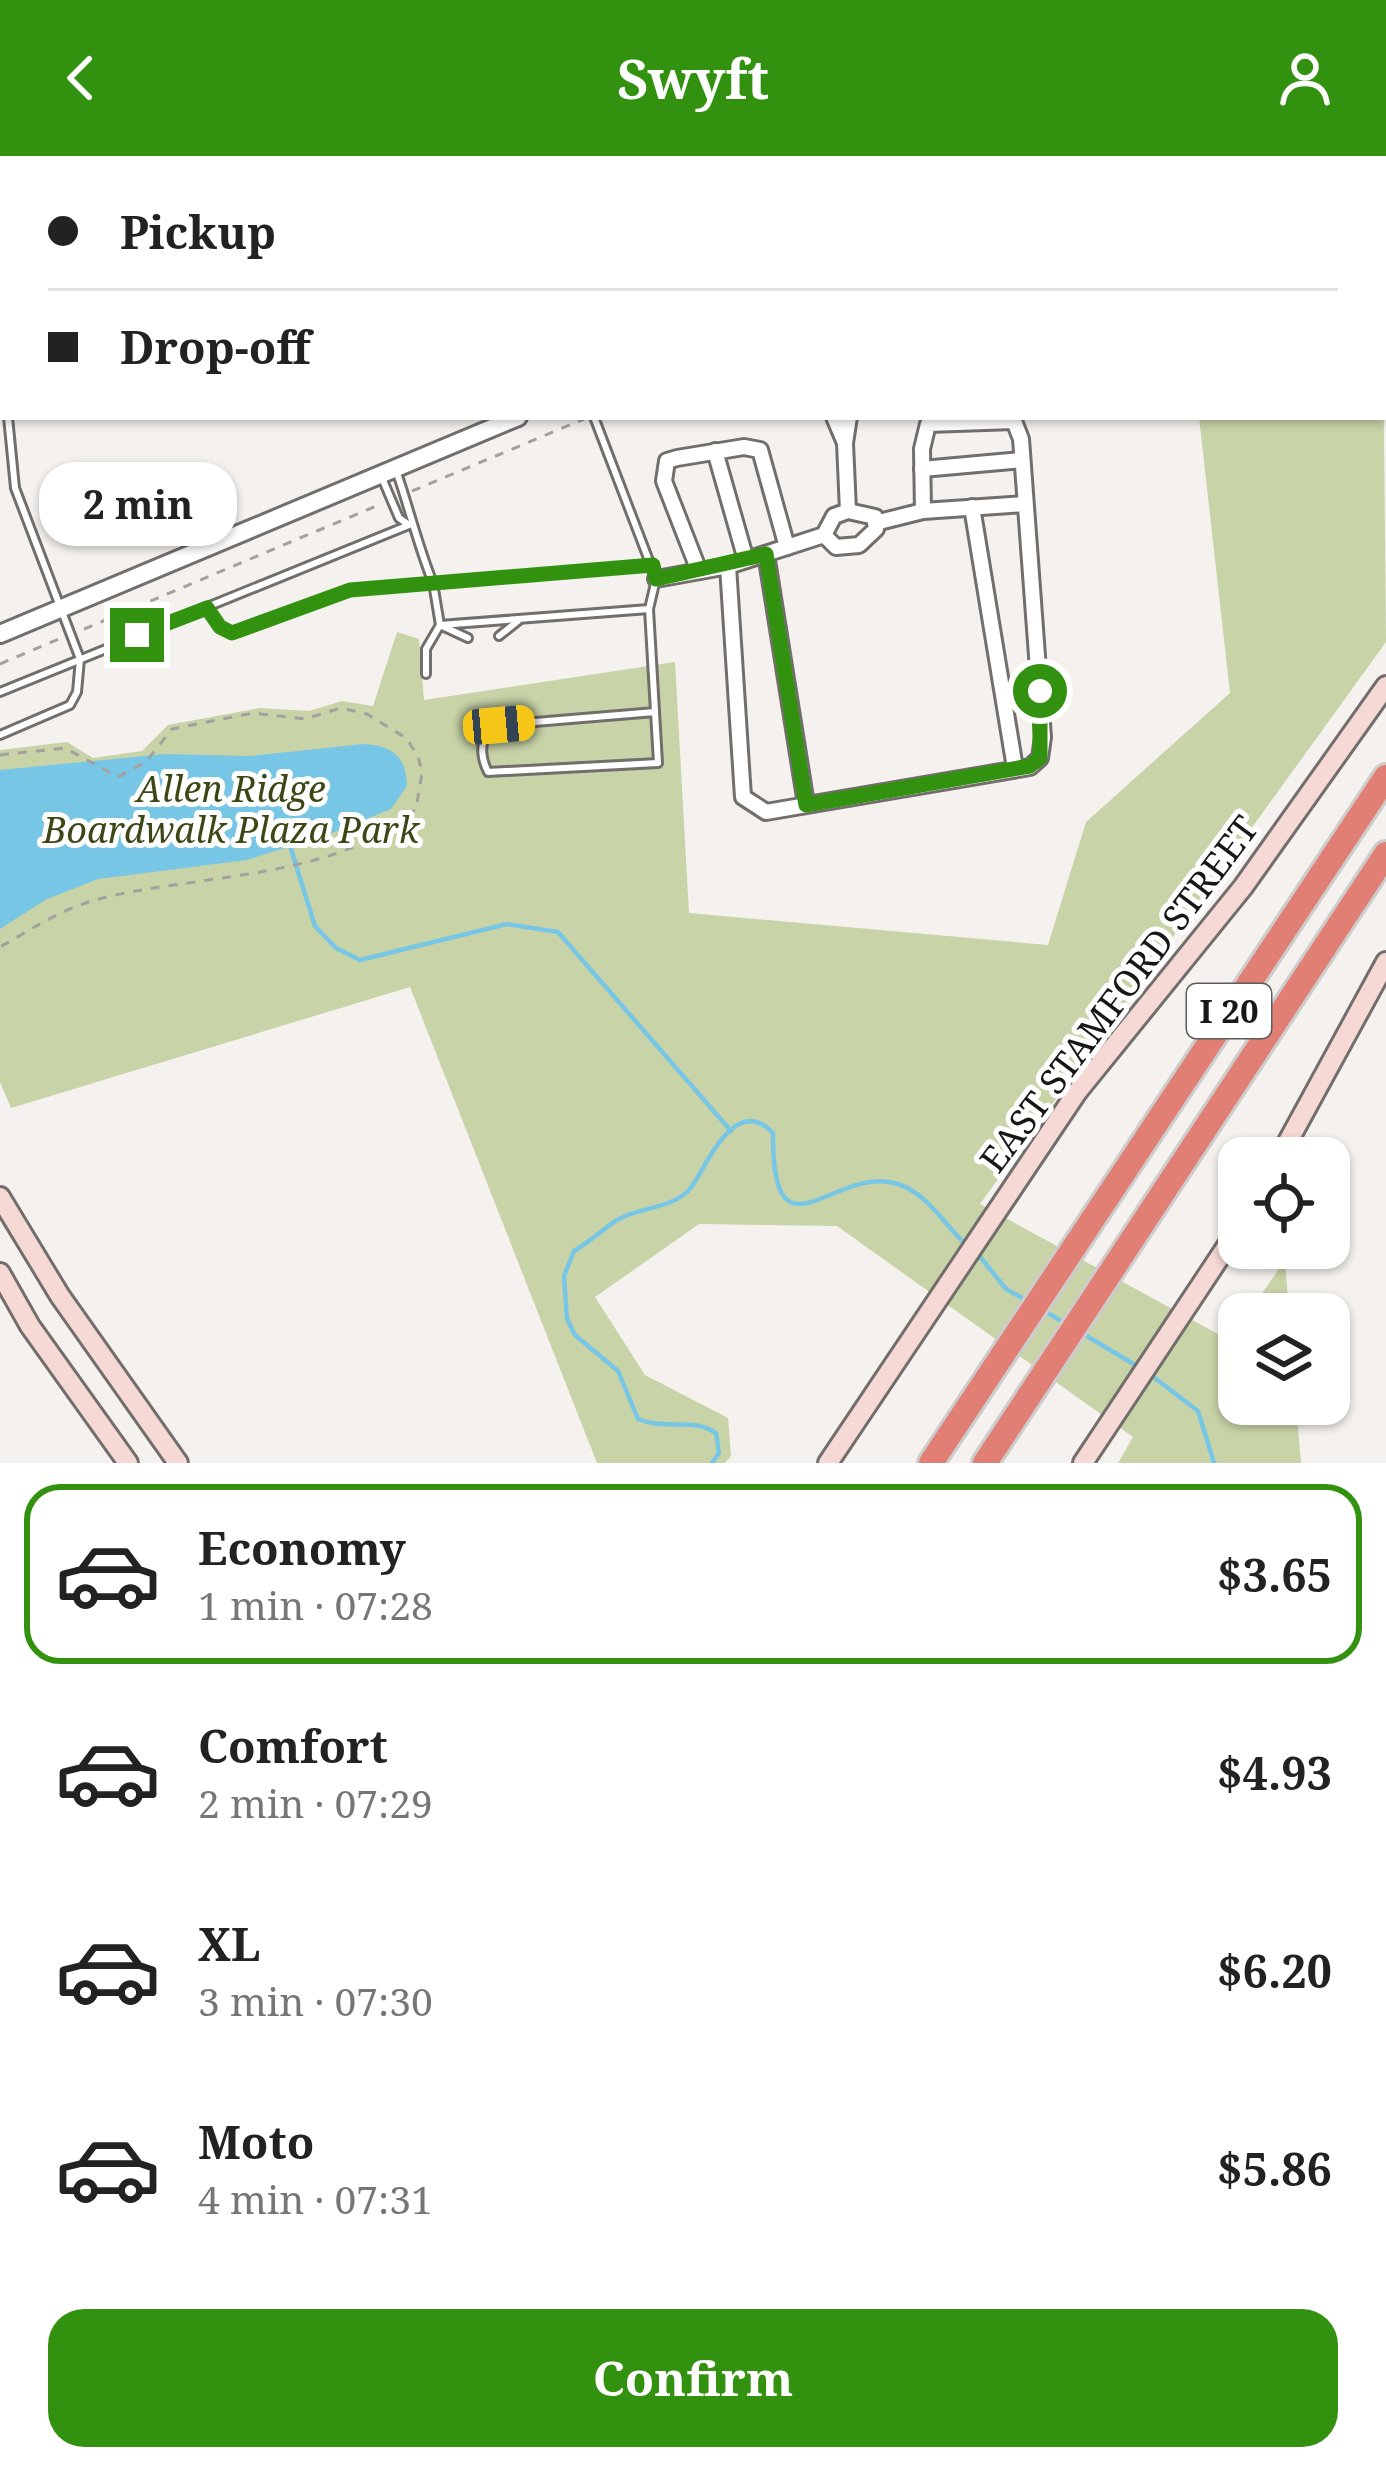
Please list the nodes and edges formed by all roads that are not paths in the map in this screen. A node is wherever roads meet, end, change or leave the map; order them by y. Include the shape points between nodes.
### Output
1 (8, 420) edge
2 (511, 420) edge
3 (595, 420) edge
4 (835, 420) edge
5 (849, 420) edge
6 (845, 443) junction
7 (715, 452) junction
8 (1022, 460) junction
9 (922, 469) junction
10 (388, 471) junction
11 (1025, 504) junction
12 (972, 508) junction
13 (848, 511) junction
14 (923, 511) junction
15 (875, 523) junction
16 (409, 525) junction
17 (824, 535) junction
18 (787, 547) junction
19 (766, 554) junction
20 (746, 560) junction
21 (728, 566) junction
22 (700, 571) junction
23 (655, 572) junction
24 (433, 583) junction
25 (64, 607) junction
26 (207, 608) junction
27 (649, 609) junction
28 (521, 619) junction
29 (440, 625) junction
30 (0, 634) edge
31 (499, 636) dead end
32 (468, 638) dead end
33 (80, 658) junction
34 (426, 674) dead end
35 (1386, 686) edge
36 (0, 692) edge
37 (655, 712) junction
38 (0, 735) edge
39 (1015, 769) junction
40 (1386, 777) edge
41 (806, 805) junction
42 (1386, 854) edge
43 (1386, 884) edge
44 (1320, 952) junction
45 (1386, 962) edge
46 (1290, 1137) edge
47 (0, 1197) edge
48 (1218, 1260) edge
49 (0, 1274) edge
50 (128, 1463) edge
51 (178, 1463) edge
52 (828, 1463) edge
53 (931, 1463) edge
54 (985, 1463) edge
55 (1083, 1463) edge

1 - 25 lane via 15,488
2 - 10 street
3 - 23 lane
4 - 6 street
5 - 6 street
6 - 13 street
7 - 18 street via 760,450
7 - 20 street
7 - 22 street via 663,468
8 - 9 street
8 - 9 street via 1014,421 938,423 923,433
8 - 11 street
9 - 14 street
10 - 16 lane
10 - 16 lane via 399,518
10 - 25 street
11 - 12 street
11 - 39 street via 1043,737 1040,758
12 - 14 street
12 - 39 street
13 - 15 street
13 - 17 street via 834,516
14 - 15 street
15 - 17 street via 860,545 836,547
16 - 24 lane
16 - 26 lane
17 - 18 street
18 - 19 street
19 - 20 street
19 - 41 street
20 - 21 street
21 - 22 street
21 - 41 street via 742,797 766,812
22 - 23 street
23 - 24 lane
23 - 27 lane
24 - 26 lane via 350,590 232,633
24 - 29 lane
25 - 30 street
25 - 33 lane
26 - 33 lane
27 - 28 lane
27 - 37 lane
28 - 29 lane
28 - 31 lane
29 - 32 lane
29 - 34 lane via 426,649
33 - 36 lane
33 - 38 lane via 70,705
35 - 52 main road, EAST STAMFORD STREET via 1243,887 1077,1092
37 - 37 lane via 499,725 481,743 484,762 488,772 658,763
39 - 41 street
40 - 53 highway, I 20
42 - 44 highway, I 20
43 - 44 highway via 1345,939
44 - 54 highway, I 20
45 - 46 main road
47 - 51 main road
48 - 55 main road
49 - 50 main road

